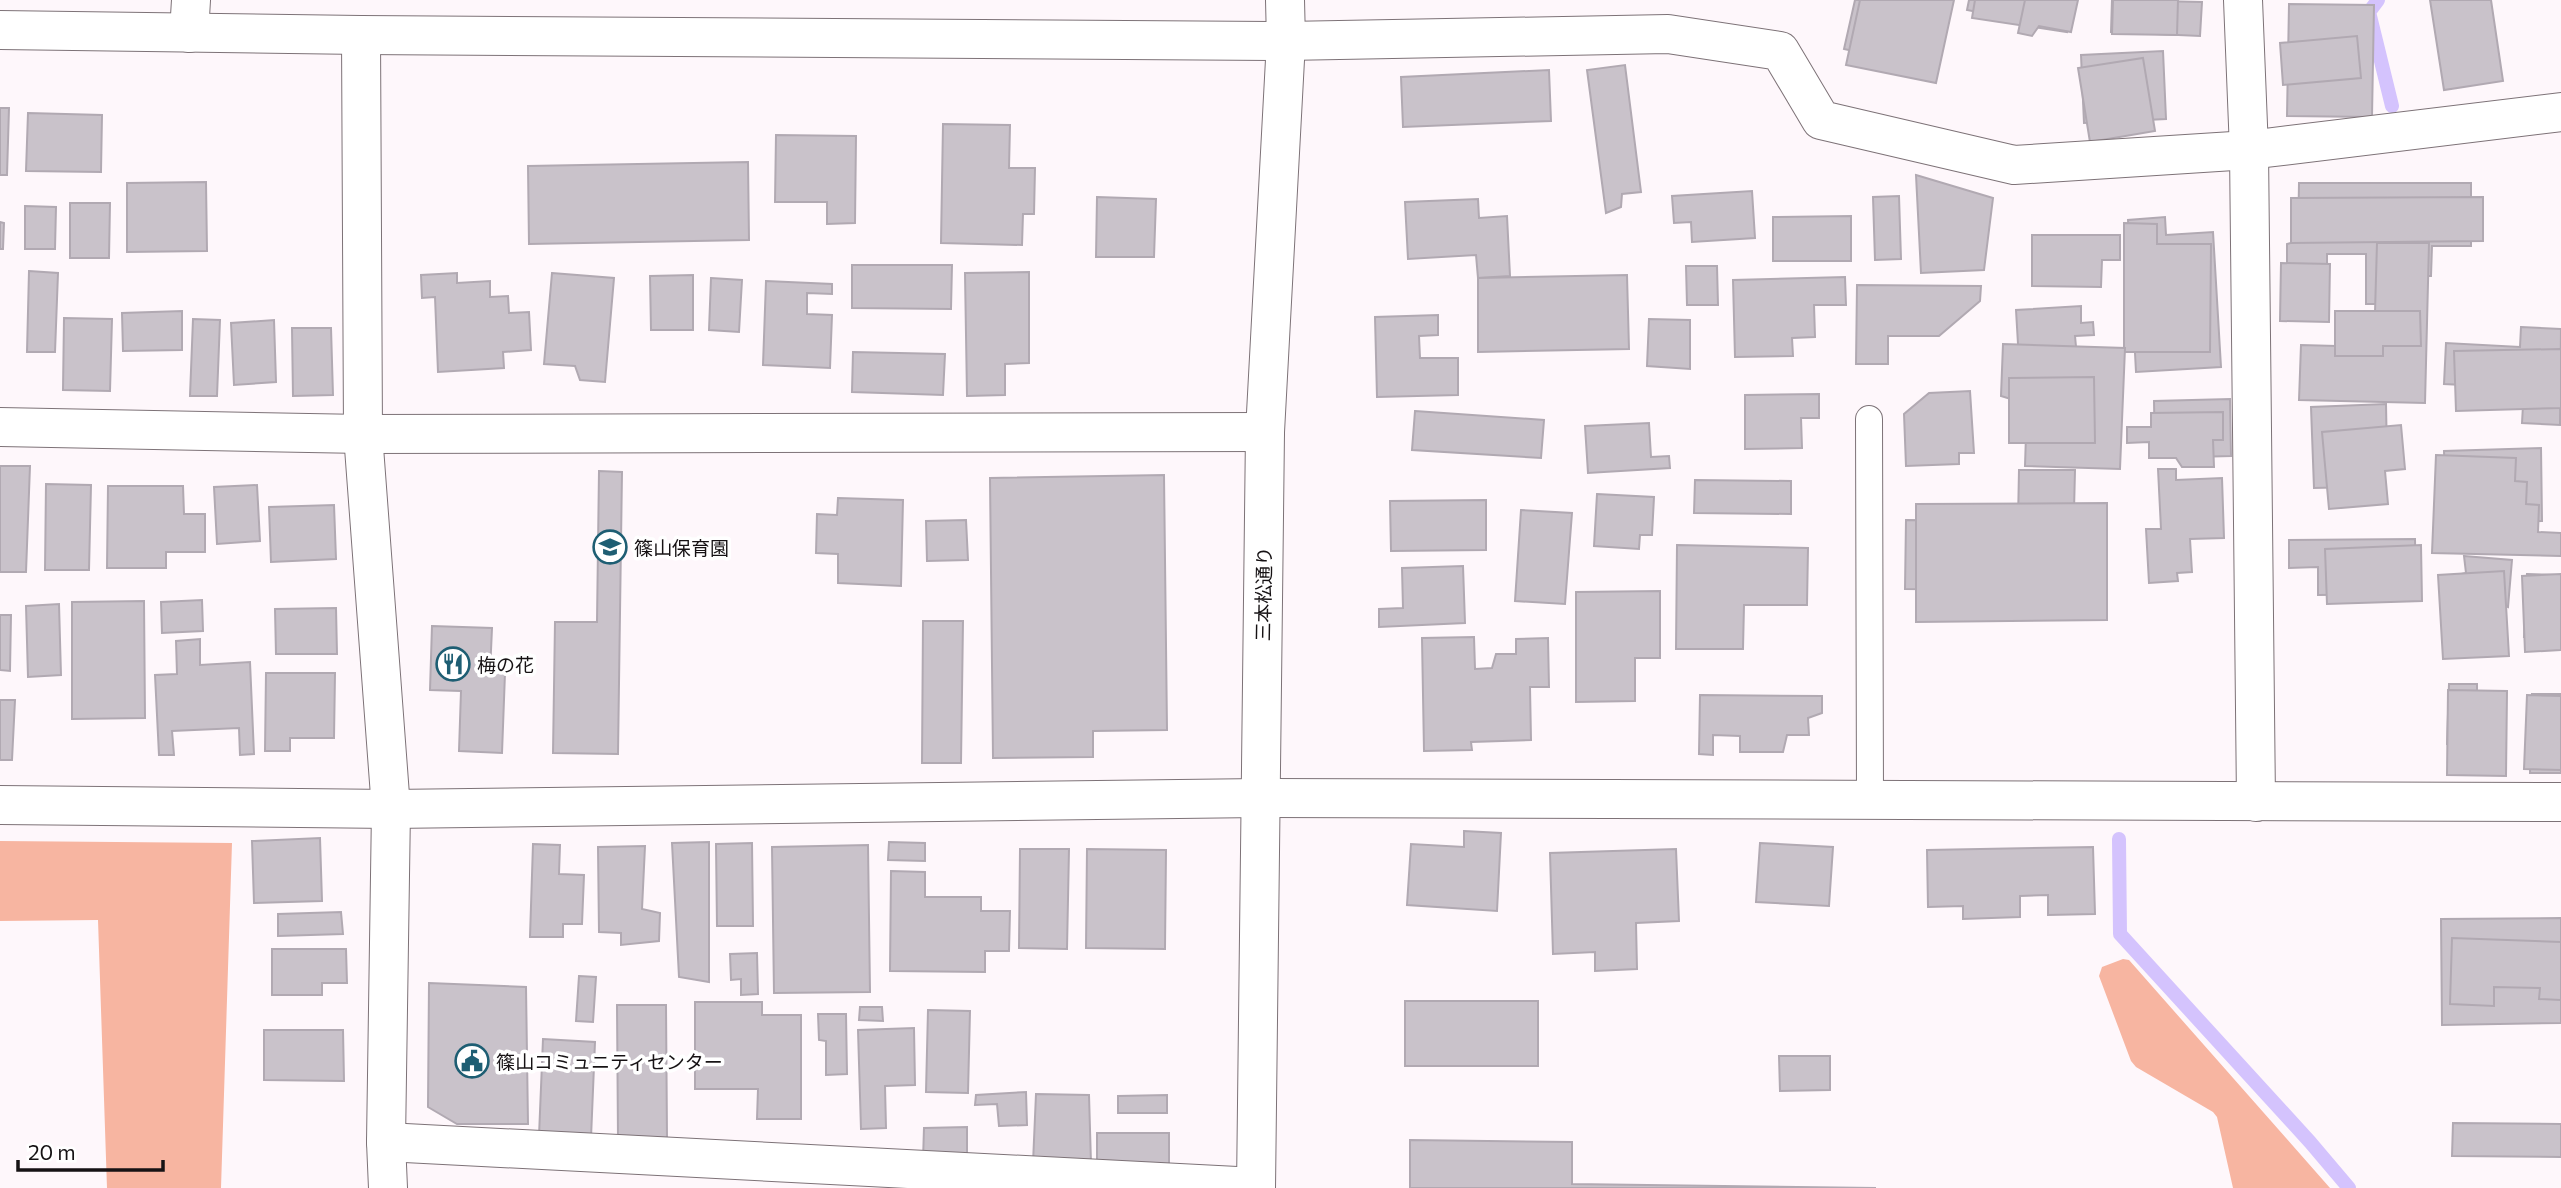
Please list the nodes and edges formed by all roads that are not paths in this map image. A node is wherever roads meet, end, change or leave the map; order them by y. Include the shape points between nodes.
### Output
1 (1285, 0) edge
2 (2242, 0) edge
3 (190, 16) edge
4 (0, 30) edge
5 (361, 35) junction
6 (1286, 41) junction
7 (2561, 112) edge
8 (2249, 150) junction
9 (1869, 419) dead end
10 (0, 427) edge
11 (1265, 432) junction
12 (363, 434) junction
13 (1260, 798) junction
14 (1870, 800) junction
15 (2256, 802) junction
16 (2561, 802) edge
17 (0, 806) edge
18 (391, 809) junction
19 (386, 1142) junction
20 (388, 1188) edge
21 (1256, 1188) edge

1 - 6 street, 三本松通り
2 - 8 street
3 - 4 street
3 - 5 street
5 - 6 street
5 - 12 street
6 - 8 street via 1668,34 1780,51 1821,120 2014,164
6 - 11 street, 三本松通り
7 - 8 street
8 - 15 street
9 - 14 lane
10 - 12 street
11 - 12 street
11 - 13 street, 三本松通り
12 - 18 street
13 - 14 street
13 - 18 street
13 - 21 street, 三本松通り
14 - 15 street
15 - 16 street
17 - 18 street
18 - 19 street
19 - 20 street
19 - 21 street

